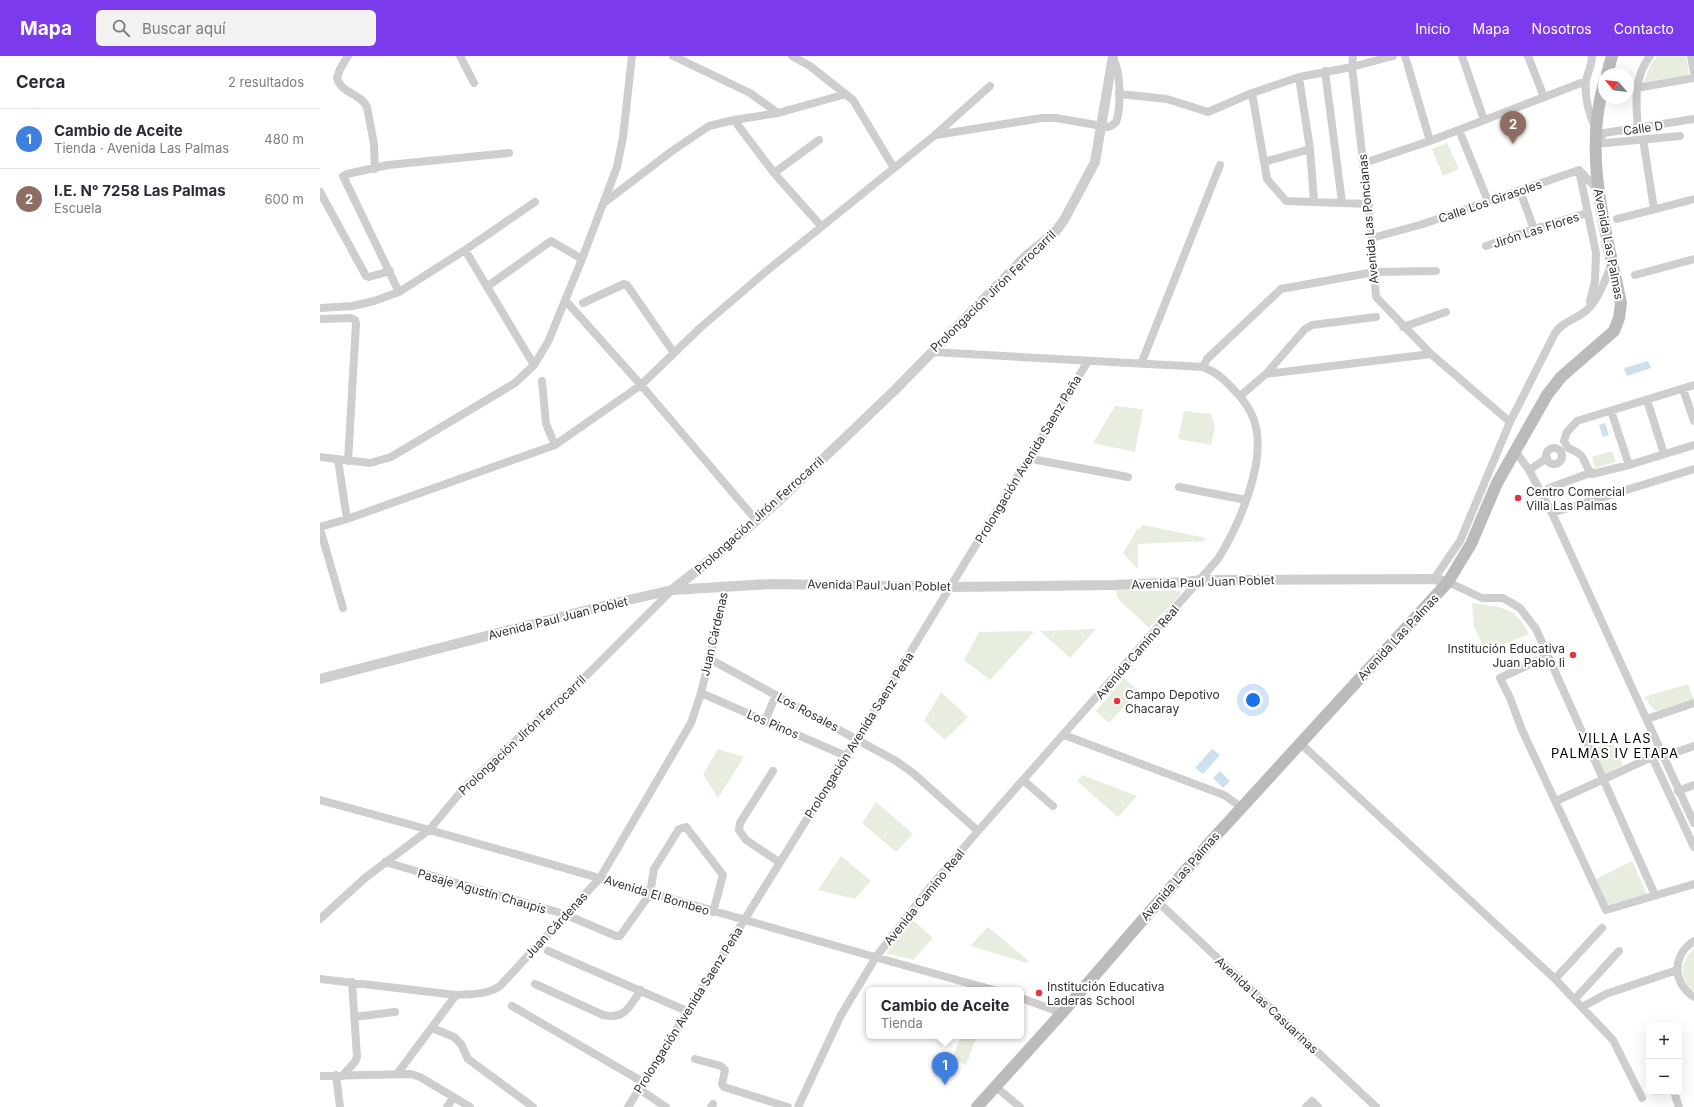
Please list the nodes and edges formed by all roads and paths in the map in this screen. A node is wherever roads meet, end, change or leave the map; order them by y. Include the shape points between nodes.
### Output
1 (348, 56) edge
2 (460, 56) edge
3 (632, 56) edge
4 (673, 56) edge
5 (792, 56) edge
6 (1353, 56) edge
7 (1393, 56) edge
8 (1405, 56) edge
9 (1462, 56) edge
10 (1528, 56) edge
11 (1592, 56) edge
12 (1612, 56) edge
13 (1650, 56) edge
14 (1691, 56) edge
15 (1113, 57) edge
16 (1352, 67) junction
17 (1609, 68) edge
18 (1325, 71) junction
19 (1694, 73) edge
20 (1299, 77) junction
21 (1694, 78) edge
22 (1586, 81) junction
23 (474, 84) dead end
24 (990, 86) dead end
25 (1636, 88) junction
26 (1252, 93) junction
27 (846, 94) junction
28 (1119, 94) junction
29 (1544, 96) junction
30 (1599, 104) edge
31 (778, 113) junction
32 (1694, 119) edge
33 (734, 120) junction
34 (1484, 120) junction
35 (1101, 126) junction
36 (1596, 129) junction
37 (1638, 129) junction
38 (1459, 130) junction
39 (935, 135) junction
40 (1680, 136) dead end
41 (1643, 139) junction
42 (819, 140) dead end
43 (1430, 141) junction
44 (1596, 144) junction
45 (1310, 149) junction
46 (509, 153) dead end
47 (1264, 162) junction
48 (1364, 164) junction
49 (1220, 165) dead end
50 (894, 168) junction
51 (375, 169) junction
52 (1579, 170) junction
53 (774, 173) junction
54 (1520, 191) junction
55 (1599, 191) junction
56 (320, 192) edge
57 (1694, 199) edge
58 (1488, 201) junction
59 (535, 202) dead end
60 (605, 202) junction
61 (1314, 202) junction
62 (1342, 202) junction
63 (1368, 204) junction
64 (1654, 209) junction
65 (1587, 213) junction
66 (1617, 219) dead end
67 (822, 226) junction
68 (1534, 229) junction
69 (1592, 234) junction
70 (1372, 238) junction
71 (1486, 246) dead end
72 (466, 250) junction
73 (1610, 250) junction
74 (582, 259) junction
75 (1694, 259) edge
76 (1613, 263) junction
77 (1436, 271) dead end
78 (390, 272) junction
79 (1374, 272) junction
80 (1635, 275) dead end
81 (488, 286) junction
82 (399, 292) junction
83 (564, 300) junction
84 (583, 302) dead end
85 (320, 308) edge
86 (1588, 310) junction
87 (1446, 312) dead end
88 (1376, 317) dead end
89 (320, 319) edge
90 (1403, 327) junction
91 (932, 352) junction
92 (674, 353) junction
93 (1431, 354) junction
94 (1088, 361) junction
95 (534, 364) junction
96 (1141, 364) junction
97 (1203, 367) junction
98 (1266, 374) junction
99 (542, 381) dead end
100 (641, 384) junction
101 (1694, 385) edge
102 (1683, 389) junction
103 (1240, 396) junction
104 (1647, 400) junction
105 (1611, 411) junction
106 (1694, 421) edge
107 (1510, 422) junction
108 (555, 445) junction
109 (1694, 445) edge
110 (1563, 448) junction
111 (1516, 452) junction
112 (1664, 454) junction
113 (320, 457) edge
114 (1030, 457) junction
115 (1547, 458) junction
116 (338, 460) junction
117 (348, 461) junction
118 (1629, 465) junction
119 (1491, 468) junction
120 (1694, 469) edge
121 (1529, 470) junction
122 (1503, 472) junction
123 (1590, 473) junction
124 (1128, 477) dead end
125 (1179, 487) dead end
126 (1549, 488) dead end
127 (1246, 500) junction
128 (1552, 513) junction
129 (347, 519) junction
130 (756, 520) junction
131 (320, 528) edge
132 (695, 572) junction
133 (1434, 579) junction
134 (1201, 580) junction
135 (1448, 582) junction
136 (725, 586) junction
137 (950, 587) junction
138 (700, 588) junction
139 (672, 590) junction
140 (343, 608) dead end
141 (1548, 656) junction
142 (708, 658) junction
143 (321, 676) edge
144 (701, 693) junction
145 (776, 695) junction
146 (1694, 703) edge
147 (1647, 719) junction
148 (765, 721) junction
149 (1064, 735) junction
150 (856, 738) junction
151 (1300, 743) junction
152 (1694, 746) edge
153 (846, 756) junction
154 (1662, 757) junction
155 (773, 771) dead end
156 (1603, 778) junction
157 (1024, 781) junction
158 (1694, 785) edge
159 (1678, 791) junction
160 (320, 800) edge
161 (1556, 801) junction
162 (1053, 806) dead end
163 (1241, 807) junction
164 (1694, 823) edge
165 (430, 829) junction
166 (978, 832) junction
167 (1694, 847) edge
168 (385, 862) junction
169 (780, 862) junction
170 (600, 878) junction
171 (1694, 884) edge
172 (650, 894) junction
173 (1655, 895) junction
174 (1158, 902) junction
175 (713, 912) junction
176 (564, 914) junction
177 (320, 919) edge
178 (744, 921) junction
179 (1602, 928) dead end
180 (1694, 941) edge
181 (548, 951) dead end
182 (1619, 951) dead end
183 (876, 957) junction
184 (1677, 970) junction
185 (1555, 978) junction
186 (320, 979) edge
187 (352, 982) junction
188 (535, 984) dead end
189 (983, 987) edge
190 (641, 990) junction
191 (456, 995) junction
192 (1694, 997) edge
193 (1024, 999) edge
194 (1574, 999) junction
195 (512, 1006) dead end
196 (1582, 1007) junction
197 (687, 1011) junction
198 (395, 1012) dead end
199 (1062, 1013) junction
200 (354, 1016) junction
201 (432, 1028) junction
202 (695, 1059) dead end
203 (397, 1074) junction
204 (320, 1076) edge
205 (339, 1076) junction
206 (643, 1082) junction
207 (996, 1087) junction
208 (639, 1089) junction
209 (1675, 1095) edge
210 (453, 1098) junction
211 (1642, 1098) dead end
212 (340, 1107) edge
213 (447, 1107) edge
214 (470, 1107) edge
215 (533, 1107) edge
216 (628, 1107) edge
217 (666, 1107) edge
218 (788, 1107) edge
219 (798, 1107) edge
220 (977, 1107) edge
221 (1020, 1107) edge
222 (1376, 1107) edge
223 (1679, 1107) edge

1 - 51 street via 337,78 342,88 365,102 374,144
2 - 23 street
3 - 60 street via 623,137 617,167
4 - 31 street via 750,93
5 - 27 street via 810,66
6 - 16 street, Avenida Las Poncianas
7 - 16 street
8 - 43 street
9 - 34 street
10 - 29 street
11 - 22 street
12 - 17 main road
13 - 25 street via 1641,69
14 - 19 street
15 - 28 street via 1118,68
15 - 35 street, Prolongación Jirón Ferrocarril
16 - 18 street
16 - 48 street, Avenida Las Poncianas
18 - 20 street
18 - 62 street
20 - 26 street
20 - 45 street
21 - 25 street
22 - 29 street
22 - 36 street via 1588,108
24 - 39 street
25 - 37 street
26 - 28 street via 1208,112 1167,99
26 - 47 street
27 - 31 street
27 - 50 street via 861,110
28 - 35 street via 1116,122 1110,127
29 - 34 street
30 - 36 main road, Avenida Las Palmas
31 - 33 street
32 - 37 street, Calle D
33 - 53 street
33 - 60 street via 710,126
34 - 38 street
35 - 39 street via 1042,118
35 - 91 street, Prolongación Jirón Ferrocarril via 1095,162 1060,226 1026,256
36 - 44 main road, Avenida Las Palmas
37 - 44 street, Calle D via 1604,133
38 - 43 street
38 - 58 street
39 - 50 street
40 - 41 street
41 - 44 street
41 - 64 street
42 - 53 street
43 - 48 street
44 - 55 main road, Avenida Las Palmas
45 - 47 street
45 - 61 street
46 - 51 street via 388,165
47 - 61 street via 1267,179 1286,201
48 - 63 street, Avenida Las Poncianas
49 - 96 street
50 - 67 street
51 - 78 street via 347,174 343,178
52 - 54 street, Calle Los Girasoles
52 - 55 street
52 - 65 street
53 - 67 street
54 - 58 street, Calle Los Girasoles
54 - 68 street
55 - 73 main road, Avenida Las Palmas
56 - 78 street via 366,276
57 - 64 street
58 - 70 street, Calle Los Girasoles via 1423,224
59 - 72 street
60 - 74 street
61 - 62 street
62 - 63 street
63 - 70 street, Avenida Las Poncianas
64 - 66 street
65 - 68 street, Jirón Las Flores
65 - 69 street
67 - 92 street via 762,274
68 - 71 street, Jirón Las Flores
69 - 73 street
69 - 86 street via 1596,253 1595,281
70 - 79 street, Avenida Las Poncianas
72 - 81 street
72 - 82 street
73 - 76 main road, Avenida Las Palmas
74 - 81 street via 552,241
74 - 83 street
75 - 80 street
76 - 86 street
76 - 111 main road, Avenida Las Palmas via 1621,302 1614,332 1561,377 1547,395
77 - 79 street
78 - 82 street
79 - 90 street, Avenida Las Poncianas via 1376,297
79 - 97 street via 1281,289 1207,359
81 - 95 street
82 - 85 street via 353,306
83 - 95 street via 548,342
83 - 100 street
84 - 92 street via 624,284 627,285
86 - 107 street via 1557,329
87 - 90 street
88 - 98 street via 1312,325 1305,329
89 - 117 street via 351,318 356,324
90 - 93 street, Avenida Las Poncianas
91 - 94 street, Avenida Camino Real
91 - 130 street, Prolongación Jirón Ferrocarril
92 - 100 street
93 - 98 street
93 - 107 street, Avenida Las Poncianas
94 - 96 street, Avenida Camino Real
94 - 114 street, Prolongación Avenida Saenz Peña
95 - 117 street via 515,383 391,458 370,463
96 - 97 street, Avenida Camino Real
97 - 103 street, Avenida Camino Real via 1216,372
98 - 103 street
99 - 108 street via 546,424
100 - 108 street
100 - 130 street
101 - 102 street
102 - 104 street
102 - 106 street
103 - 127 street, Avenida Camino Real via 1254,420 1257,436 1256,459
104 - 105 street
104 - 112 street
105 - 110 street via 1577,422 1567,432
105 - 118 street
107 - 119 street
108 - 129 street
109 - 112 street
110 - 115 street via 1550,450
110 - 115 street via 1561,459 1556,463 1550,462
110 - 123 street via 1576,451 1585,459
111 - 121 street
111 - 122 main road, Avenida Las Palmas
112 - 118 street
113 - 116 street
114 - 124 street
114 - 137 street, Prolongación Avenida Saenz Peña
115 - 121 street
116 - 117 street
116 - 129 street
118 - 123 street
119 - 122 street
119 - 133 street via 1460,540
120 - 128 street
121 - 128 street
122 - 135 main road, Avenida Las Palmas via 1471,544
123 - 126 street
125 - 127 street
127 - 134 street, Avenida Camino Real via 1232,537
128 - 147 street
129 - 131 street
130 - 132 street, Prolongación Jirón Ferrocarril
131 - 140 street
132 - 138 street via 695,584
132 - 139 street, Prolongación Jirón Ferrocarril
133 - 134 street, Avenida Paul Juan Poblet
133 - 135 street, Avenida Paul Juan Poblet
134 - 137 street, Avenida Paul Juan Poblet via 1114,585
134 - 149 street, Avenida Camino Real
135 - 141 street via 1482,598 1503,598 1520,608 1536,629
135 - 151 main road, Avenida Las Palmas
136 - 137 street, Avenida Paul Juan Poblet via 770,584
136 - 138 street, Avenida Paul Juan Poblet
136 - 142 street, Juan Cárdenas via 721,612
137 - 150 street, Prolongación Avenida Saenz Peña
138 - 139 street, Avenida Paul Juan Poblet
139 - 143 street, Avenida Paul Juan Poblet
139 - 165 street, Prolongación Jirón Ferrocarril via 588,674 464,788
141 - 156 street
141 - 161 street via 1500,678
142 - 144 street, Juan Cárdenas
142 - 145 street, Los Rosales
144 - 148 street, Los Pinos
144 - 170 street, Juan Cárdenas via 691,723
145 - 148 street
145 - 150 street, Los Rosales
146 - 147 street
147 - 154 street
148 - 153 street, Los Pinos
149 - 157 street, Avenida Camino Real
149 - 163 street via 1217,792
150 - 153 street, Prolongación Avenida Saenz Peña
150 - 166 street, Los Rosales via 912,773
151 - 163 main road, Avenida Las Palmas
151 - 185 street
152 - 154 street
153 - 169 street, Prolongación Avenida Saenz Peña
154 - 159 street
155 - 169 street via 740,823 739,830 746,840
156 - 161 street
156 - 167 street via 1652,757
156 - 173 street
157 - 162 street
157 - 166 street, Avenida Camino Real
158 - 159 street
159 - 164 street
160 - 165 street, Avenida El Bombeo
161 - 173 street via 1606,910
163 - 174 main road, Avenida Las Palmas
165 - 168 street, Prolongación Jirón Ferrocarril
165 - 170 street, Avenida El Bombeo
166 - 183 street, Avenida Camino Real via 931,886
168 - 176 street, Pasaje Agustín Chaupis
168 - 177 street, Prolongación Jirón Ferrocarril
169 - 178 street, Prolongación Avenida Saenz Peña
170 - 172 street, Avenida El Bombeo
170 - 176 street, Juan Cárdenas
171 - 173 street
172 - 175 street, Avenida El Bombeo
172 - 175 street via 654,869 679,829 686,827 723,875
172 - 176 street, Pasaje Agustín Chaupis via 620,936
174 - 199 main road, Avenida Las Palmas
174 - 222 street, Avenida Las Casuarinas
175 - 178 street, Avenida El Bombeo
176 - 191 street, Juan Cárdenas via 493,991
178 - 183 street, Avenida El Bombeo
178 - 197 street, Prolongación Avenida Saenz Peña
179 - 185 street
180 - 184 street via 1681,953
181 - 190 street
182 - 194 street
183 - 189 street, Avenida El Bombeo
183 - 219 street, Avenida Camino Real via 840,1015
184 - 192 street via 1682,986
184 - 196 street via 1606,994
185 - 194 street
186 - 187 street, Juan Cárdenas
187 - 191 street, Juan Cárdenas
187 - 200 street
188 - 190 street via 614,1018 624,1013
190 - 197 street
191 - 201 street
193 - 199 street
194 - 196 street
195 - 206 street
196 - 211 street via 1613,1040
197 - 206 street, Prolongación Avenida Saenz Peña
198 - 200 street
199 - 207 main road, Avenida Las Palmas
200 - 205 street via 357,1057
201 - 203 street
201 - 215 street via 454,1037 461,1044 468,1059
202 - 218 street via 721,1066 725,1070 722,1084 724,1087
203 - 205 street
203 - 210 street via 420,1077
204 - 205 street
205 - 212 street
206 - 208 street, Prolongación Avenida Saenz Peña
207 - 220 main road, Avenida Las Palmas
207 - 221 street
208 - 216 street, Prolongación Avenida Saenz Peña
208 - 217 street
209 - 223 street
210 - 213 street
210 - 214 street

